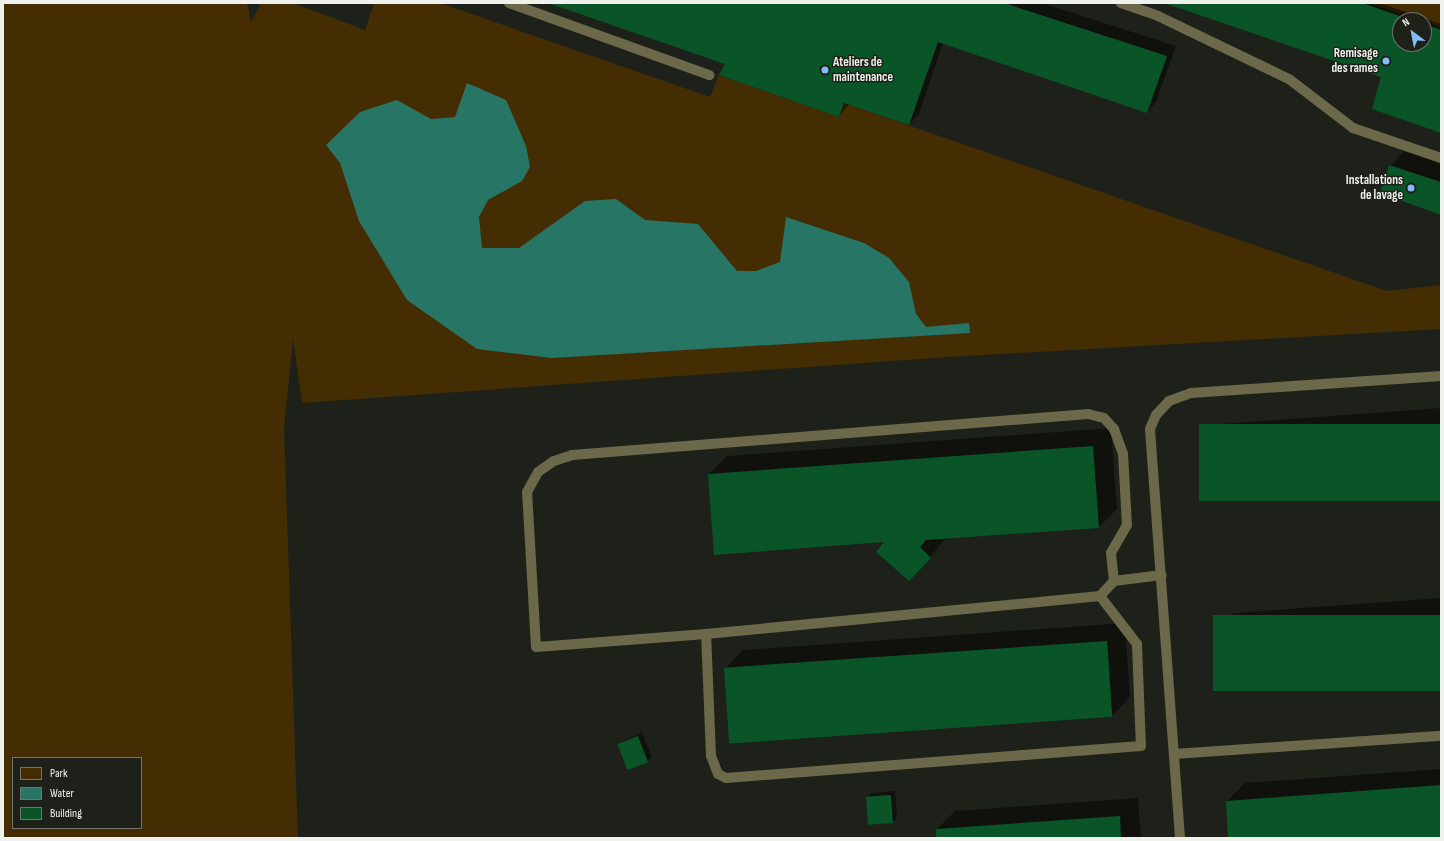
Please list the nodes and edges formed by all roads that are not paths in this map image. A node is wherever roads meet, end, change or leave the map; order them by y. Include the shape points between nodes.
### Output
1 (509, 3) edge
2 (1121, 3) edge
3 (709, 75) dead end
4 (1441, 158) edge
5 (1441, 376) edge
6 (1162, 575) junction
7 (1114, 581) junction
8 (1100, 596) junction
9 (706, 634) junction
10 (1441, 736) edge
11 (1174, 754) junction
12 (1180, 838) edge

1 - 3 lane
2 - 4 lane via 1158,16 1290,79 1352,128
5 - 6 lane via 1191,393 1169,401 1156,415 1150,429
6 - 7 lane
6 - 11 lane
7 - 8 lane
7 - 9 lane via 1111,553 1127,525 1123,454 1114,428 1104,418 1088,414 572,455 554,461 538,472 526,499 536,647
8 - 9 lane
8 - 9 lane via 1137,644 1140,746 726,778 718,774 711,756
10 - 11 lane
11 - 12 lane

